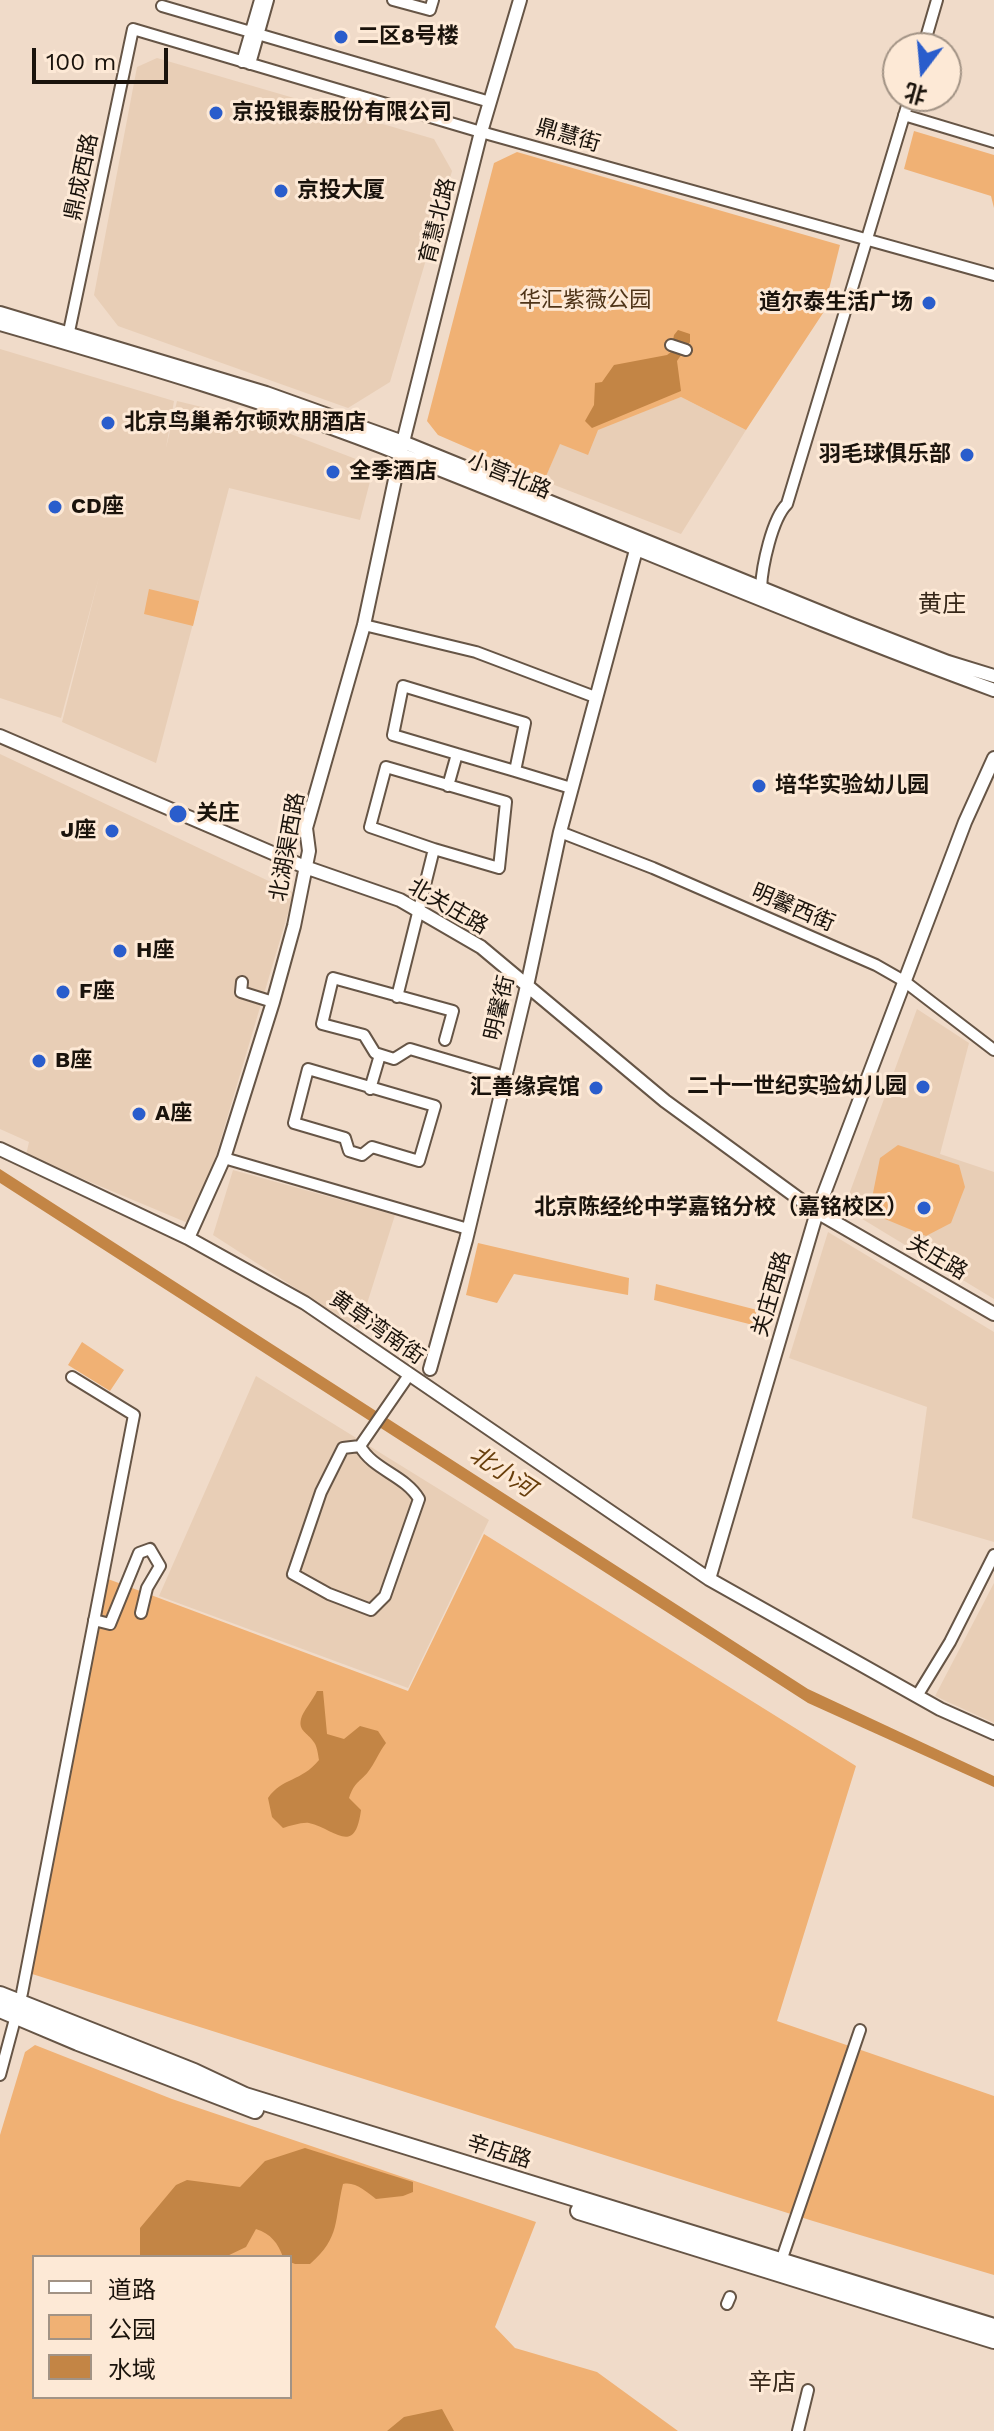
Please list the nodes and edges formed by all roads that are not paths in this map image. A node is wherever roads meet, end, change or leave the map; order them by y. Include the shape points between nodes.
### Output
1 (260, 0) edge
2 (268, 0) edge
3 (393, 0) edge
4 (433, 0) edge
5 (520, 0) edge
6 (937, 0) edge
7 (162, 6) dead end
8 (133, 29) joint
9 (928, 32) edge
10 (254, 34) junction
11 (246, 63) junction
12 (490, 102) junction
13 (905, 112) edge
14 (904, 115) junction
15 (481, 132) junction
16 (994, 142) edge
17 (867, 240) junction
18 (994, 275) edge
19 (0, 313) edge
20 (0, 324) edge
21 (68, 338) junction
22 (671, 345) dead end
23 (686, 350) dead end
24 (402, 448) junction
25 (636, 550) junction
26 (761, 588) junction
27 (364, 625) junction
28 (994, 676) edge
29 (994, 690) edge
30 (595, 697) junction
31 (0, 736) edge
32 (457, 754) junction
33 (994, 758) edge
34 (515, 771) junction
35 (448, 786) junction
36 (571, 788) junction
37 (560, 832) junction
38 (434, 849) junction
39 (305, 867) junction
40 (420, 912) junction
41 (904, 981) junction
42 (242, 982) dead end
43 (527, 986) junction
44 (397, 997) junction
45 (273, 1002) junction
46 (445, 1040) dead end
47 (994, 1050) edge
48 (380, 1055) junction
49 (505, 1077) junction
50 (370, 1089) junction
51 (0, 1149) edge
52 (224, 1158) junction
53 (817, 1212) junction
54 (468, 1229) junction
55 (188, 1238) junction
56 (994, 1314) edge
57 (430, 1369) dead end
58 (409, 1375) junction
59 (72, 1377) dead end
60 (360, 1446) junction
61 (994, 1555) edge
62 (709, 1579) junction
63 (141, 1613) dead end
64 (94, 1620) junction
65 (917, 1696) junction
66 (994, 1733) edge
67 (0, 1995) edge
68 (0, 2009) edge
69 (18, 2010) junction
70 (860, 2030) dead end
71 (0, 2075) edge
72 (779, 2268) junction
73 (994, 2327) edge
74 (994, 2340) edge
75 (808, 2390) dead end
76 (798, 2431) edge

1 - 10 street
2 - 10 street
3 - 4 street via 430,10
5 - 12 street, 育慧北路
6 - 9 street
7 - 10 street
8 - 11 street, 鼎慧街
8 - 21 street, 鼎成西路
10 - 11 street
10 - 12 street
11 - 15 street, 鼎慧街
12 - 15 street, 育慧北路
13 - 14 street
14 - 16 street
14 - 17 street
15 - 17 street, 鼎慧街
15 - 24 street, 育慧北路
17 - 18 street, 鼎慧街
17 - 26 street via 787,504 778,513
19 - 21 street, 小营北路
20 - 21 street, 小营北路
21 - 24 street, 小营北路
22 - 23 street
24 - 25 street, 小营北路
24 - 26 street, 小营北路
24 - 27 street, 北湖渠西路
25 - 29 street, 小营北路
25 - 30 street, 明馨街
26 - 28 street, 小营北路
27 - 30 street via 476,652
27 - 39 street, 北湖渠西路 via 306,828
30 - 36 street, 明馨街
31 - 39 street, 北关庄路
32 - 34 street
32 - 34 street via 393,735 403,686 525,723
32 - 35 street
33 - 41 street, 关庄西路
34 - 36 street
35 - 38 street via 506,802 499,868
35 - 38 street via 386,767 370,827
36 - 37 street, 明馨街
37 - 41 street, 明馨西街
37 - 43 street, 明馨街
38 - 40 street
39 - 40 street, 北关庄路
39 - 45 street, 北湖渠西路
40 - 43 street, 北关庄路 via 481,947
40 - 44 street
41 - 47 street, 明馨西街
41 - 53 street, 关庄西路
42 - 45 street via 241,992
43 - 49 street, 明馨街
43 - 53 street, 北关庄路 via 665,1101
44 - 46 street via 453,1011
44 - 48 street via 333,978 322,1024 364,1035
45 - 52 street, 北湖渠西路
48 - 49 street via 394,1059 410,1049
48 - 50 street
49 - 54 street, 明馨街
50 - 50 street via 308,1069 294,1123 345,1138 349,1151 362,1155 372,1147 419,1161 435,1106
51 - 55 street, 黄草湾南街
52 - 54 street
52 - 55 street, 北湖渠西路
53 - 56 street, 关庄路
53 - 62 street, 关庄西路
54 - 57 street, 明馨街
55 - 58 street, 黄草湾南街 via 305,1303
58 - 60 street
58 - 62 street, 黄草湾南街
59 - 64 street via 134,1415
60 - 60 street via 412,1487 419,1499 385,1596 371,1610 293,1574 321,1492 343,1448
61 - 65 street
62 - 65 street, 黄草湾南街
63 - 64 street via 160,1566 150,1549 139,1553 110,1624
64 - 69 street
65 - 66 street, 黄草湾南街
67 - 69 main road, 辛店路
68 - 69 main road, 辛店路
69 - 71 street
69 - 72 main road, 辛店路 via 242,2106
70 - 72 street
72 - 73 main road, 辛店路
72 - 74 main road, 辛店路
75 - 76 street

